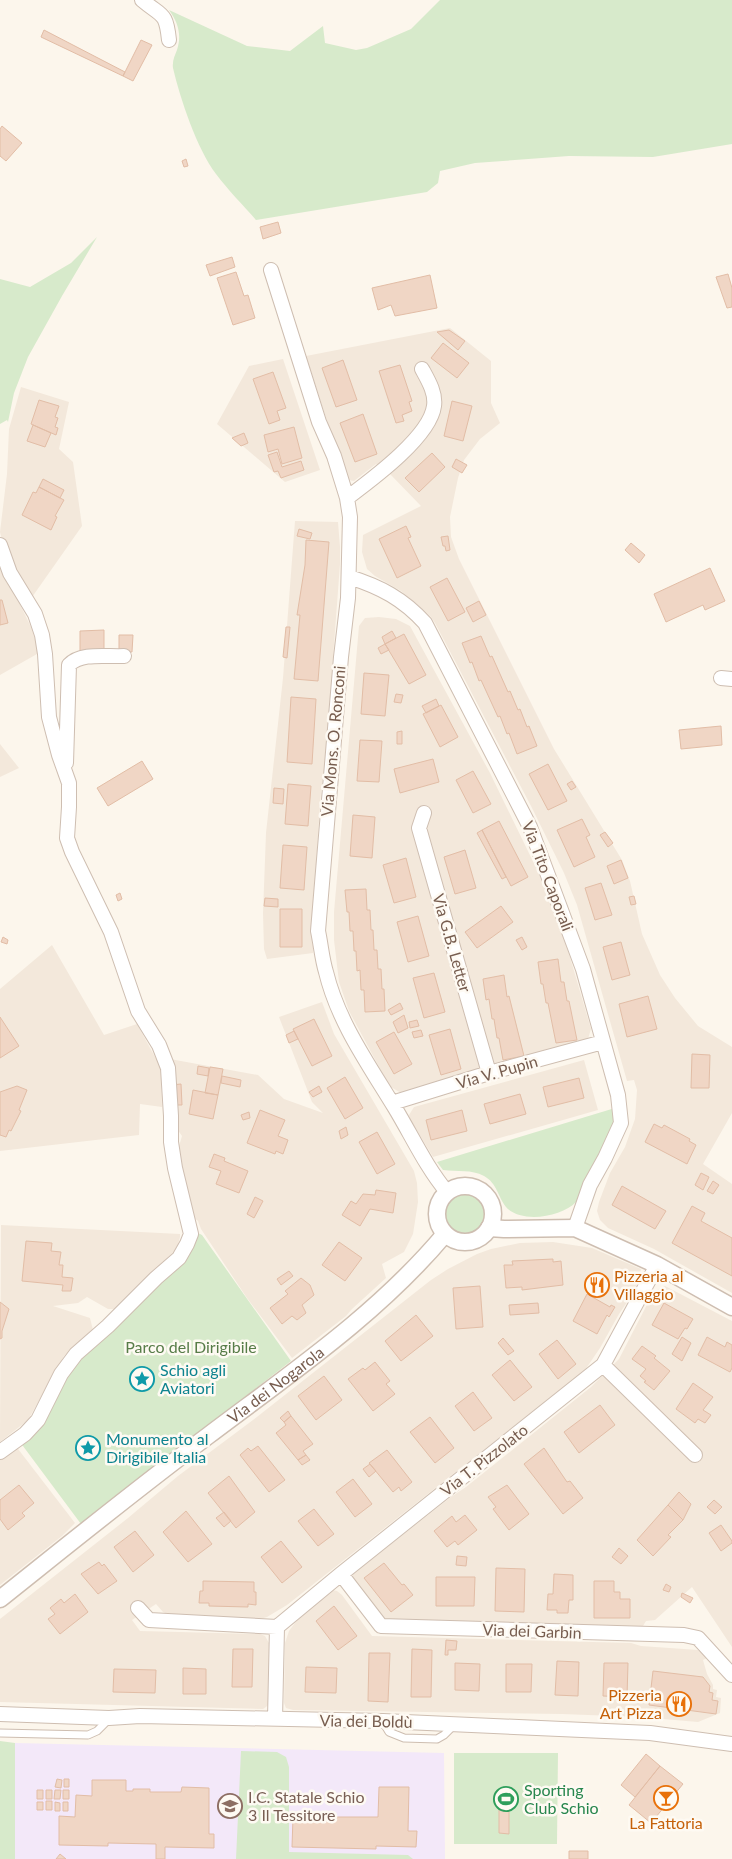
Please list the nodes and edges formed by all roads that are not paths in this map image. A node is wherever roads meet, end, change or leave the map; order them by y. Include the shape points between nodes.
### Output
1 (142, 0) edge
2 (169, 40) dead end
3 (271, 270) dead end
4 (422, 370) dead end
5 (347, 498) junction
6 (0, 545) edge
7 (349, 577) junction
8 (124, 656) dead end
9 (66, 772) junction
10 (424, 814) dead end
11 (603, 1042) junction
12 (489, 1073) junction
13 (392, 1103) junction
14 (447, 1192) junction
15 (489, 1228) junction
16 (576, 1228) junction
17 (445, 1234) junction
18 (657, 1265) junction
19 (732, 1307) edge
20 (603, 1365) junction
21 (0, 1452) edge
22 (695, 1455) dead end
23 (341, 1574) junction
24 (0, 1600) edge
25 (138, 1608) dead end
26 (277, 1627) junction
27 (732, 1676) edge
28 (0, 1714) edge
29 (109, 1718) junction
30 (275, 1719) junction
31 (0, 1733) edge
32 (732, 1744) edge

1 - 2 street via 161,13 167,23
3 - 5 street, Via Mons. O. Ronconi via 319,422
4 - 5 street via 432,387 434,406 429,420 408,447
5 - 7 street, Via Mons. O. Ronconi
6 - 9 street via 10,573 35,614 42,635 49,717
7 - 11 street, Via Tito Caporali via 390,593 425,623 530,827 583,969
7 - 13 street, Via Mons. O. Ronconi via 318,931 326,974 342,1016
8 - 9 street via 82,658 69,666
9 - 21 street via 70,807 67,838 111,932 138,1011 159,1045 168,1068 171,1142 191,1234 179,1258 76,1354 61,1374 38,1420 26,1434
10 - 12 street, Via G.B. Letter via 419,828
11 - 12 street, Via V. Pupin
11 - 16 street, Via Tito Caporali via 618,1095 621,1123 590,1185
12 - 13 street, Via V. Pupin
13 - 14 street, Via Mons. O. Ronconi
14 - 15 street via 465,1186 483,1193 492,1209
14 - 17 street via 437,1212 437,1220
15 - 16 street
15 - 17 street via 469,1242 460,1242
16 - 18 street
17 - 24 street, Via dei Nogarola via 423,1260 342,1334 150,1479
18 - 19 street
18 - 20 street, Via T. Pizzolato
20 - 22 street
20 - 23 street, Via T. Pizzolato
23 - 26 street, Via T. Pizzolato
23 - 27 street, Via dei Garbin via 381,1626 684,1635 698,1638
25 - 26 street via 150,1620
26 - 30 street
28 - 29 street, Via dei Boldù
29 - 30 street, Via dei Boldù
29 - 31 lane via 97,1731 88,1735
30 - 32 street, Via dei Boldù via 650,1733

